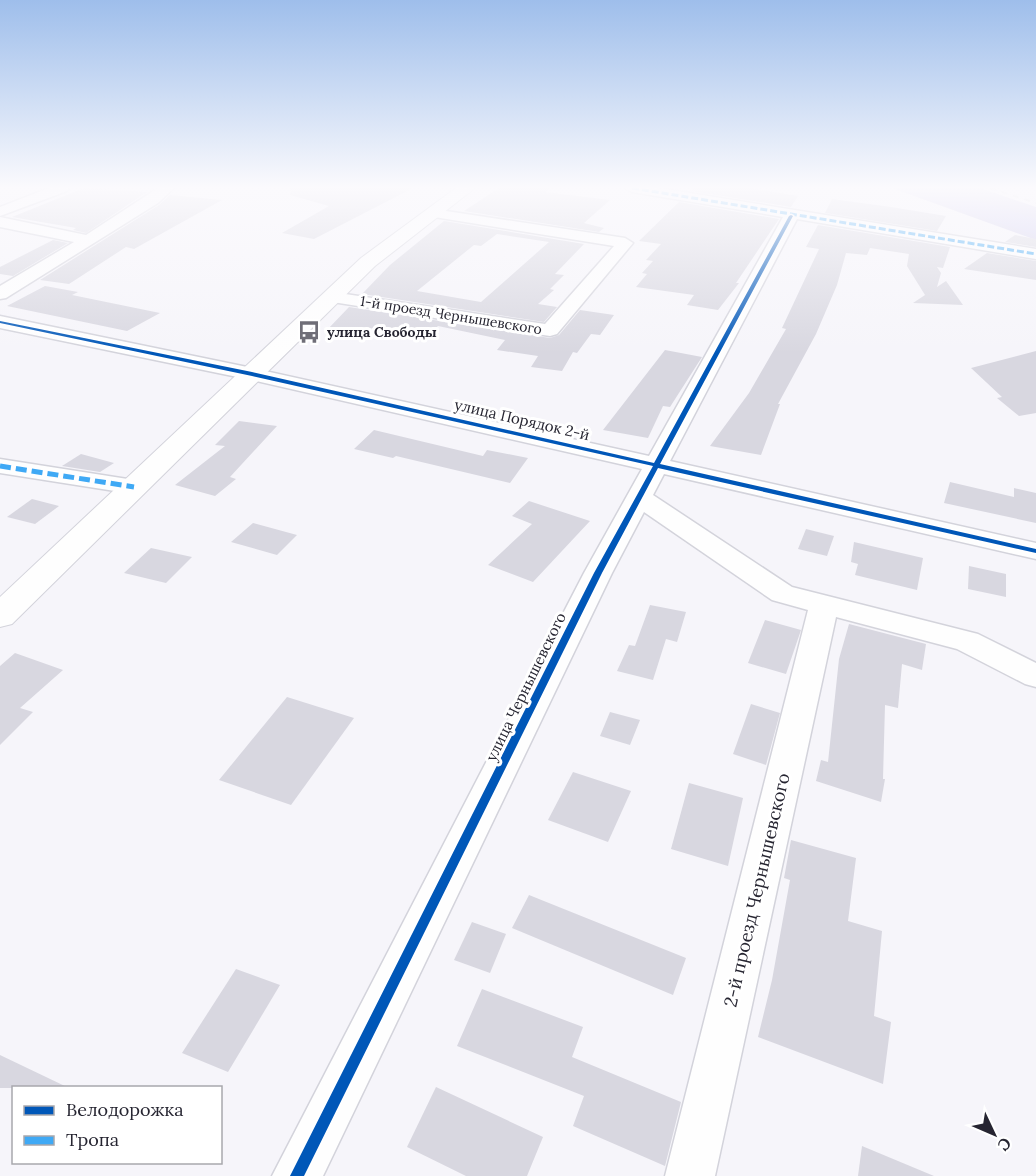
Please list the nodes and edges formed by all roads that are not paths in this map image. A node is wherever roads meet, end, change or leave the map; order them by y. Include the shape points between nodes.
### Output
1 (84, 243) edge
2 (394, 243) edge
3 (624, 243) edge
4 (776, 243) edge
5 (964, 243) edge
6 (1036, 254) edge
7 (0, 294) edge
8 (332, 297) junction
9 (0, 322) edge
10 (252, 374) junction
11 (655, 464) junction
12 (0, 466) edge
13 (134, 487) junction
14 (638, 497) junction
15 (1036, 551) edge
16 (824, 605) junction
17 (0, 616) edge
18 (1036, 676) edge
19 (297, 1176) edge
20 (690, 1176) edge

1 - 7 street
2 - 8 main road
3 - 8 street, 1-й проезд Чернышевского via 550,330
4 - 11 street, улица Чернышевского
5 - 6 street
8 - 10 main road
9 - 10 street, улица Порядок 2-й
10 - 11 street, улица Порядок 2-й
10 - 13 main road
11 - 14 street, улица Чернышевского
11 - 15 street, улица Порядок 2-й
12 - 13 street
13 - 17 main road
14 - 16 street via 782,594
14 - 19 street, улица Чернышевского
16 - 18 street via 967,641
16 - 20 street, 2-й проезд Чернышевского

